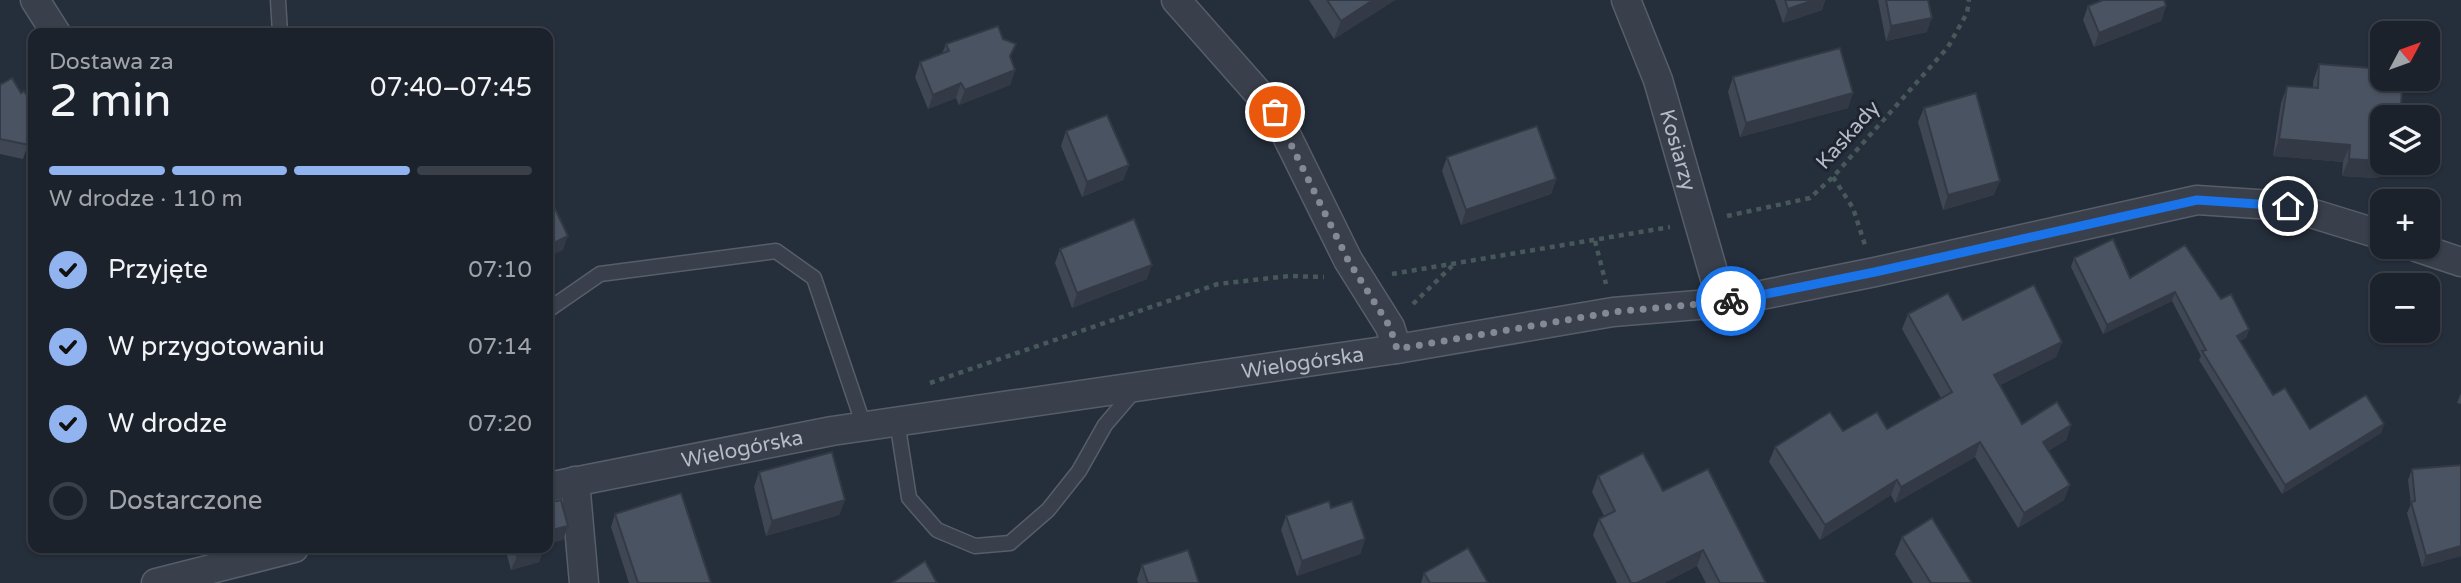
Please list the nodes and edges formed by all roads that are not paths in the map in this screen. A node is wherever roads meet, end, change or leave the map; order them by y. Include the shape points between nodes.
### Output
1 (35, 0) edge
2 (278, 0) edge
3 (1176, 0) edge
4 (1626, 0) edge
5 (53, 28) edge
6 (280, 28) edge
7 (2370, 231) edge
8 (2440, 255) edge
9 (2461, 262) edge
10 (1721, 303) junction
11 (553, 307) edge
12 (1393, 338) junction
13 (1138, 386) junction
14 (897, 422) junction
15 (864, 426) junction
16 (575, 481) junction
17 (553, 486) edge
18 (274, 553) edge
19 (156, 583) edge
20 (584, 583) edge

1 - 5 street
2 - 6 lane
3 - 12 street via 1275,112 1348,260
4 - 10 street, Kosiarzy via 1658,80
7 - 10 street, Wielogórska via 2288,206 2197,200
8 - 9 street
10 - 12 street, Wielogórska
11 - 15 lane via 600,274 776,251 814,278
12 - 13 street, Wielogórska
13 - 14 street, Wielogórska
13 - 14 lane via 1105,425 1079,471 1048,510 1010,543 975,545 937,530 909,498
14 - 15 street, Wielogórska
15 - 16 street, Wielogórska
16 - 17 street, Wielogórska
16 - 20 street
18 - 19 street

